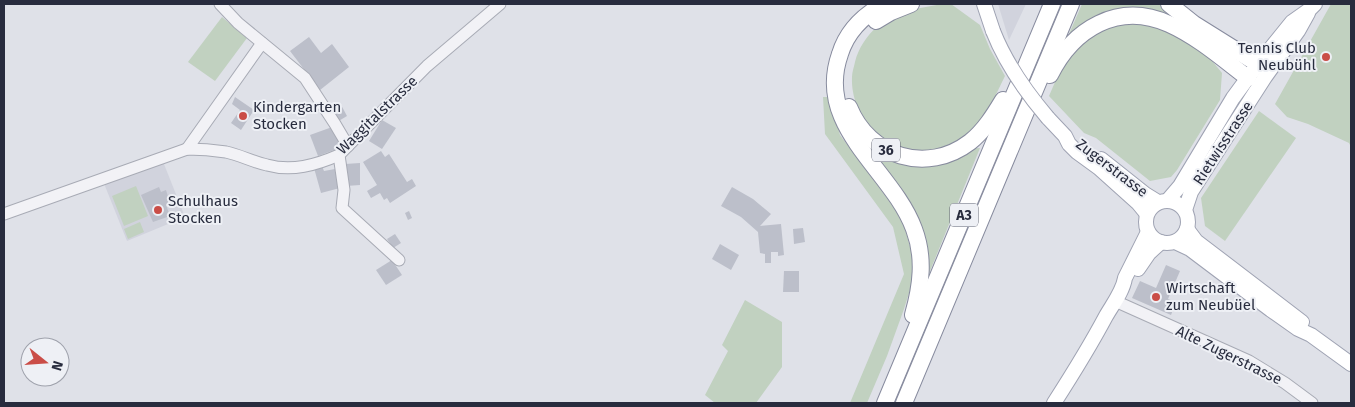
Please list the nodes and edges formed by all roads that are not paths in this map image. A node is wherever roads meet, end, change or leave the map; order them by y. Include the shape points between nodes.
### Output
1 (220, 4) edge
2 (500, 4) edge
3 (884, 4) edge
4 (911, 4) edge
5 (984, 4) edge
6 (1052, 4) edge
7 (1071, 4) edge
8 (1169, 4) edge
9 (1312, 7) edge
10 (262, 43) junction
11 (1029, 57) junction
12 (1261, 70) junction
13 (1248, 78) junction
14 (1065, 136) junction
15 (348, 146) junction
16 (187, 148) junction
17 (339, 155) junction
18 (989, 200) junction
19 (1163, 201) junction
20 (1185, 210) junction
21 (4, 214) edge
22 (1147, 214) junction
23 (1187, 229) junction
24 (1148, 232) junction
25 (1168, 242) junction
26 (399, 260) dead end
27 (1124, 284) junction
28 (1115, 301) junction
29 (1311, 335) junction
30 (1351, 364) edge
31 (898, 372) junction
32 (884, 403) edge
33 (904, 403) edge
34 (1054, 403) edge
35 (1312, 403) edge

1 - 10 street
2 - 15 street, Waggitalstrasse via 427,66
3 - 31 highway via 866,16 848,37 837,62 835,88 847,128 904,207 919,245 921,271 918,293
4 - 11 highway, 36 via 883,16 864,31 854,46 846,73 846,97 855,120 870,139 891,152 910,158 924,158 945,155 964,146 988,123
5 - 14 main road, Zugerstrasse, bridge via 1000,49 1021,84
6 - 11 highway, A3
7 - 18 highway, A3
8 - 12 highway
9 - 12 main road, Rietwisstrasse via 1292,22
10 - 15 street via 305,78
10 - 16 street
11 - 31 highway, A3
12 - 13 main road, Rietwisstrasse
12 - 20 main road, Rietwisstrasse via 1191,192
13 - 18 highway via 1167,23 1130,16 1092,27 1070,45 1056,64 1009,172
13 - 19 main road, Rietwisstrasse via 1180,186
14 - 19 main road, Zugerstrasse via 1111,166 1145,194
14 - 22 main road, Zugerstrasse via 1077,152 1100,168
15 - 17 street, Waggitalstrasse
16 - 17 street, Waggitalstrasse via 228,153 268,166 286,168 305,166
16 - 21 street, Waggitalstrasse
17 - 26 street via 344,190 342,208
18 - 33 highway, A3
19 - 20 main road via 1177,203
19 - 22 main road via 1151,206
20 - 23 main road
22 - 24 main road
23 - 25 main road via 1182,236
23 - 29 main road via 1196,241 1302,321
24 - 25 main road via 1154,239
24 - 27 main road
25 - 27 main road via 1149,254 1130,281
25 - 29 main road via 1190,249 1298,329
27 - 28 main road
28 - 34 main road
28 - 35 street, Alte Zugerstrasse via 1248,361
29 - 30 main road
31 - 32 highway, A3

